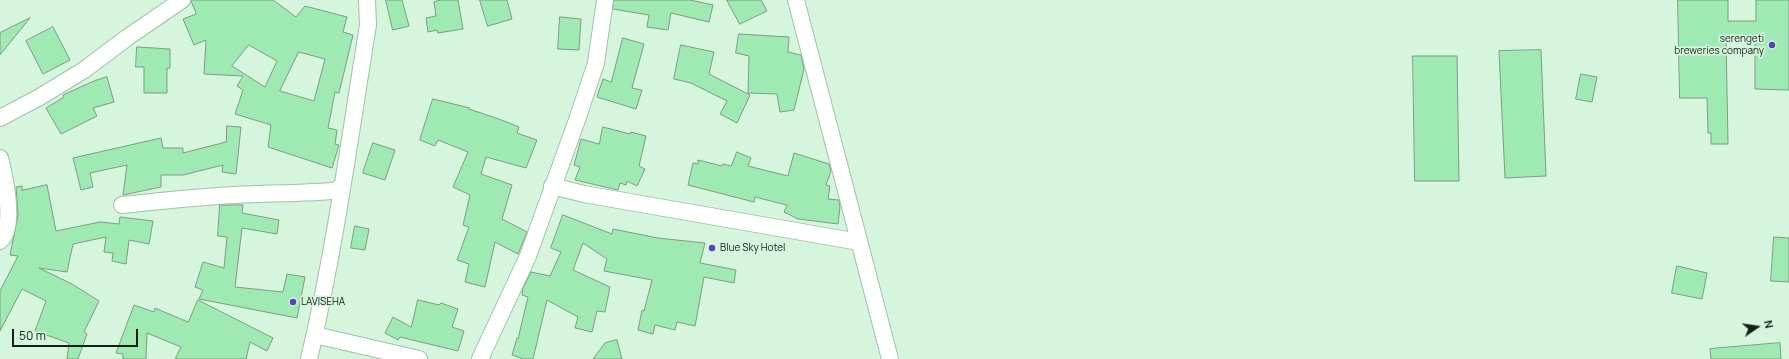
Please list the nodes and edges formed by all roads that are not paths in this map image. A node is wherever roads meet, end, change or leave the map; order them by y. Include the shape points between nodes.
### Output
1 (367, 0) edge
2 (605, 0) edge
3 (796, 0) edge
4 (177, 1) edge
5 (0, 118) edge
6 (0, 158) edge
7 (552, 186) junction
8 (341, 190) junction
9 (122, 205) dead end
10 (0, 241) edge
11 (859, 242) junction
12 (315, 335) junction
13 (309, 359) edge
14 (419, 359) edge
15 (480, 359) edge
16 (890, 359) edge

1 - 8 street via 368,25
2 - 7 street via 596,63
3 - 11 street
4 - 5 street via 84,70
6 - 10 street via 9,223 6,236
7 - 11 street via 584,194
7 - 15 street via 528,256
8 - 9 street via 174,199
8 - 12 street
11 - 16 street
12 - 13 street
12 - 14 street

